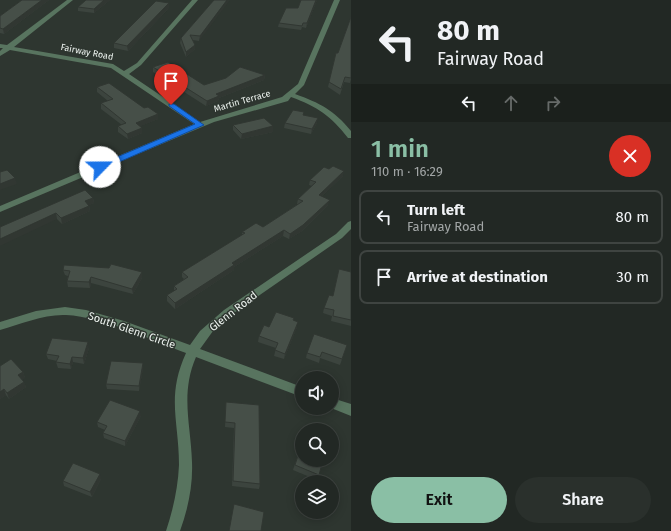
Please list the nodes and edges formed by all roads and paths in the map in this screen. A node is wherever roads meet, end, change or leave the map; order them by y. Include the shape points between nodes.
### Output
1 (70, 0) edge
2 (195, 0) edge
3 (337, 0) edge
4 (0, 46) edge
5 (9, 47) junction
6 (0, 54) edge
7 (125, 73) junction
8 (291, 95) junction
9 (200, 125) junction
10 (351, 136) edge
11 (0, 209) edge
12 (351, 224) edge
13 (0, 326) edge
14 (193, 351) junction
15 (295, 389) edge
16 (339, 406) edge
17 (351, 410) edge
18 (172, 531) edge

1 - 5 street
2 - 7 street via 139,64
3 - 8 street via 301,85
4 - 5 street, Fairway Road
5 - 6 street
5 - 7 street, Fairway Road via 108,64
7 - 9 street, Fairway Road
8 - 9 street, Martin Terrace via 277,102
8 - 10 street via 325,108
9 - 11 street, Martin Terrace
12 - 14 street, Glenn Road via 339,236 228,312 204,334
13 - 14 street, South Glenn Circle via 36,315 76,312 124,325
14 - 15 street, South Glenn Circle
14 - 18 street, Glenn Road via 182,381 180,407 185,485
16 - 17 street

